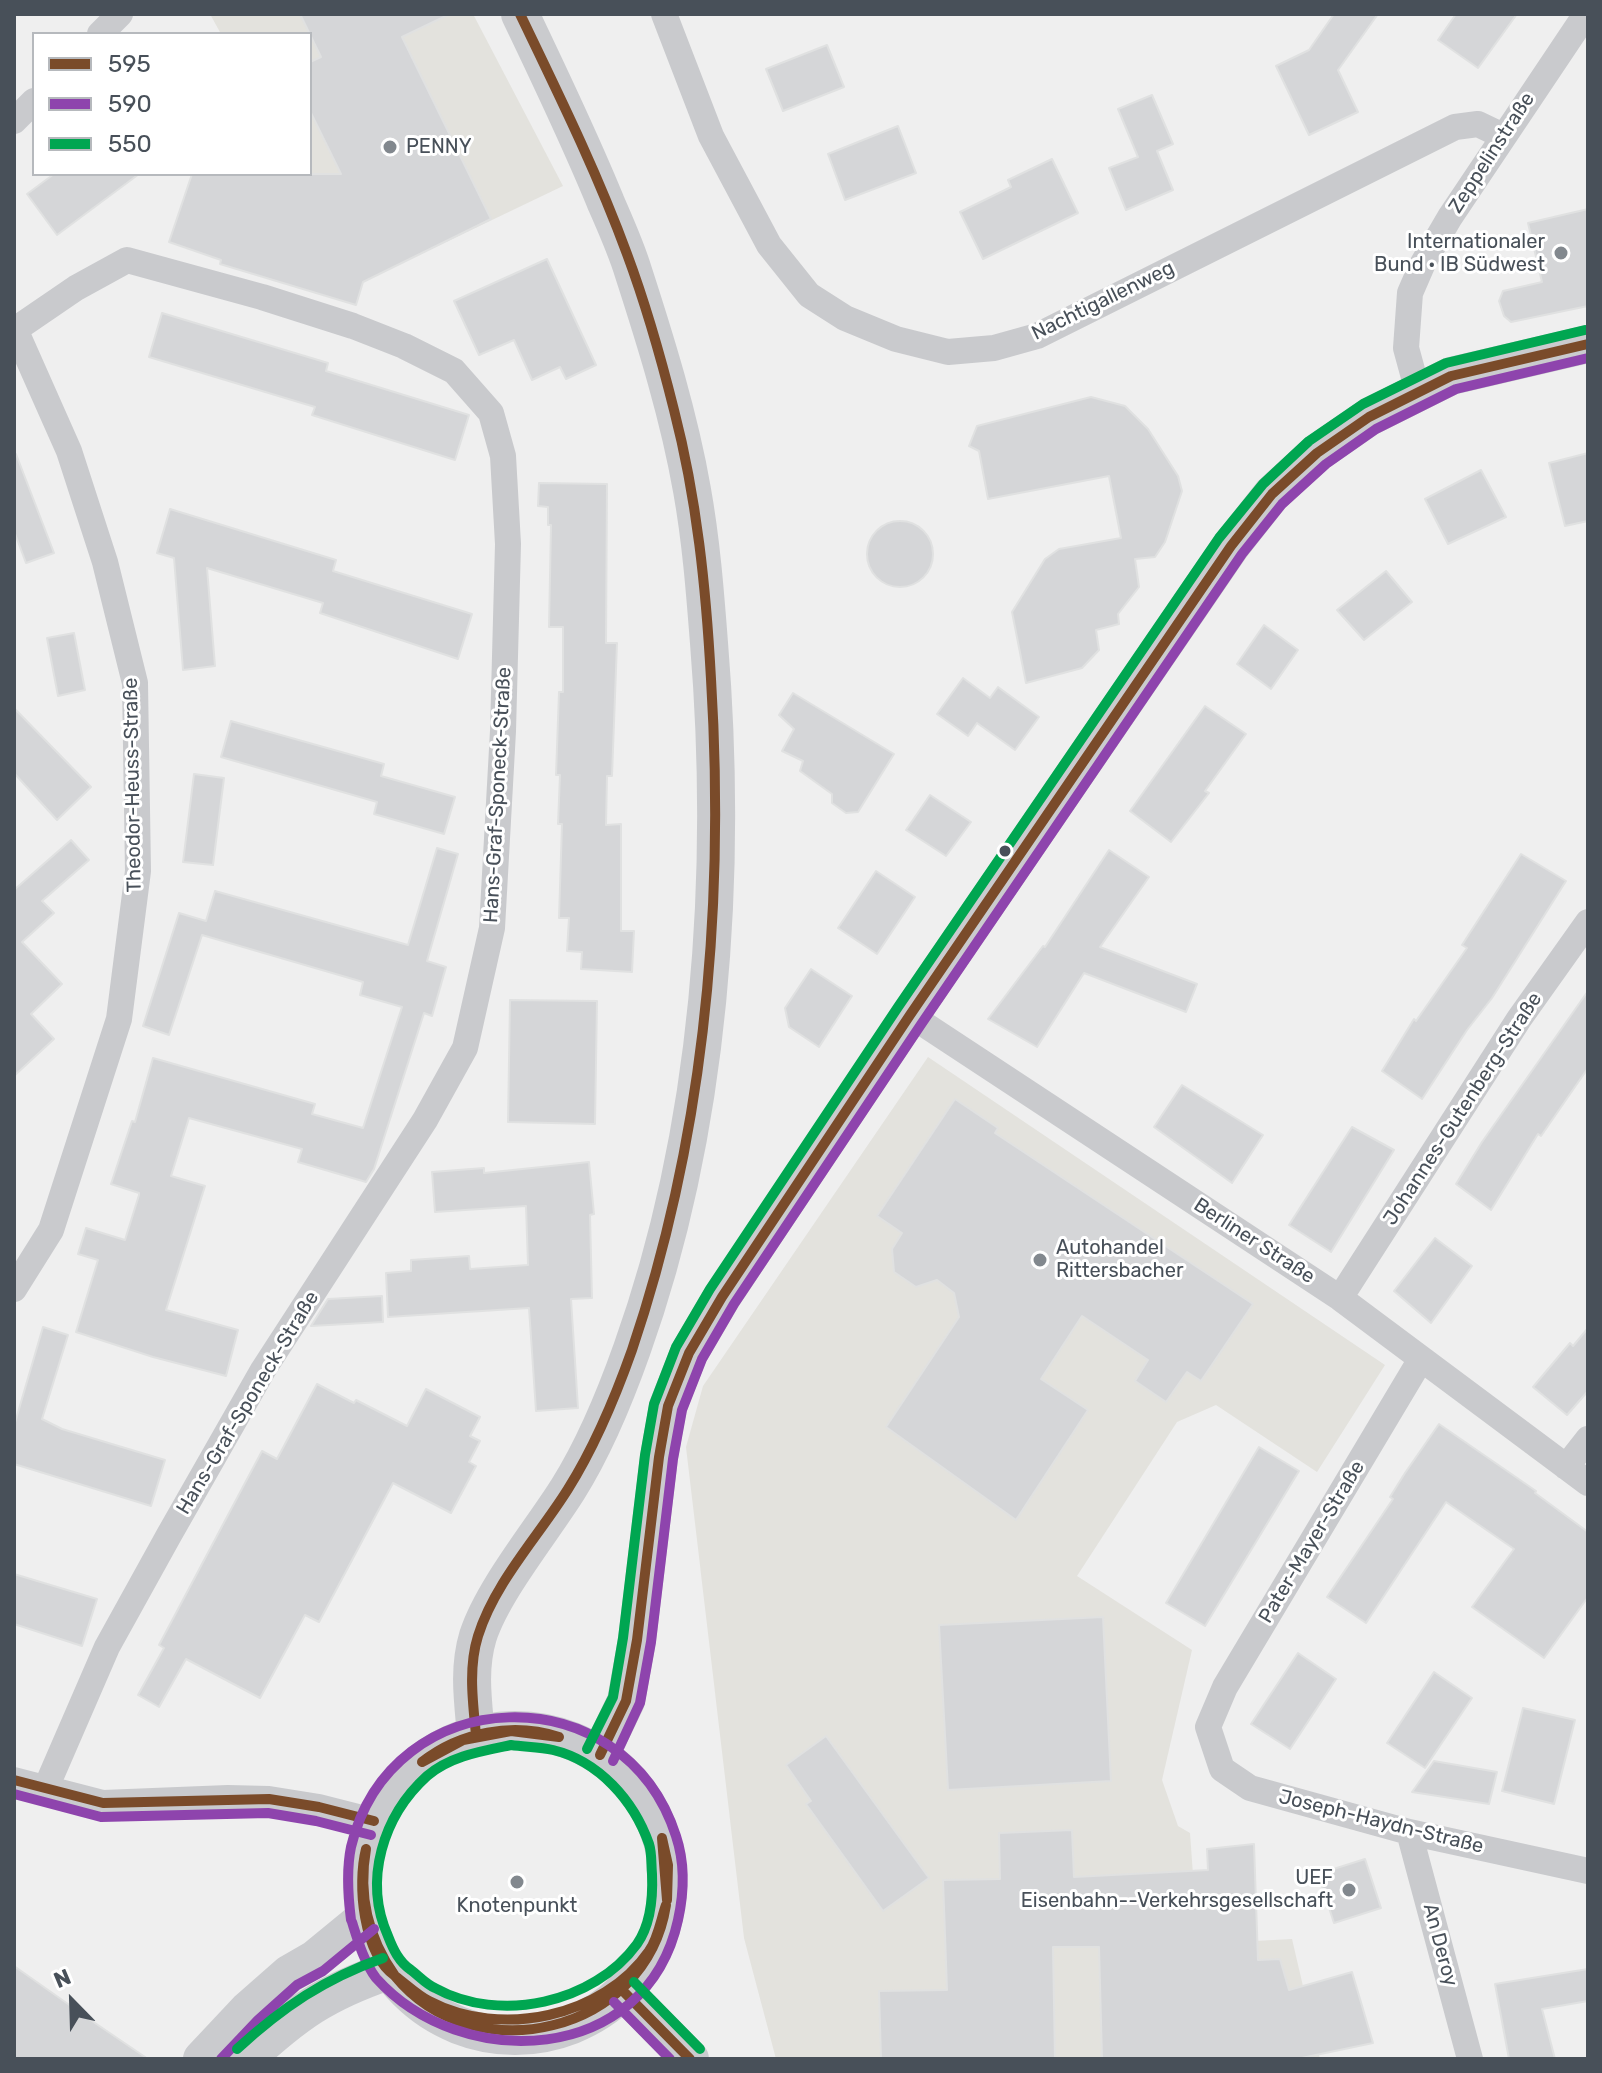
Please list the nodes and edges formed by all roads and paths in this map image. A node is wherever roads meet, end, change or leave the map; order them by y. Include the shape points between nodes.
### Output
1 (120, 14) edge
2 (520, 14) edge
3 (664, 14) edge
4 (1586, 14) edge
5 (102, 32) edge
6 (32, 103) edge
7 (14, 121) edge
8 (1503, 136) junction
9 (15, 328) edge
10 (1588, 344) edge
11 (1418, 392) junction
12 (1588, 922) edge
13 (910, 1015) junction
14 (14, 1289) edge
15 (1340, 1298) junction
16 (1421, 1359) junction
17 (1588, 1439) edge
18 (1566, 1467) junction
19 (1588, 1483) edge
20 (1208, 1727) joint
21 (476, 1735) junction
22 (600, 1755) junction
23 (14, 1780) edge
24 (45, 1790) junction
25 (374, 1821) junction
26 (1409, 1832) junction
27 (1588, 1871) edge
28 (365, 1918) junction
29 (388, 1971) junction
30 (624, 1992) junction
31 (202, 2059) edge
32 (246, 2059) edge
33 (690, 2059) edge
34 (1470, 2059) edge

1 - 5 street
2 - 21 main road via 576,128 632,266 676,419 701,548 716,729 715,824 696,1096 671,1220 641,1323 600,1429 479,1633 470,1678
3 - 8 street, Nachtigallenweg via 711,136 769,245 809,295 845,318 896,339 948,352 994,348 1037,336 1455,127 1478,124
4 - 8 street, Zeppelinstraße
6 - 7 street
8 - 11 street, Zeppelinstraße via 1450,217 1410,293 1406,348
9 - 14 street, Theodor-Heuss-Straße via 69,451 105,562 135,683 138,871 119,1019 51,1230
9 - 24 street, Hans-Graf-Sponeck-Straße via 127,260 262,297 404,346 454,371 491,413 503,456 508,544 492,928 465,1048 425,1120 263,1370 176,1523 107,1647
10 - 11 main road via 1451,376
11 - 13 main road via 1317,453 1272,494
12 - 15 street, Johannes-Gutenberg-Straße via 1519,1019
13 - 15 street, Berliner Straße
13 - 22 main road via 689,1353 668,1406 626,1701
15 - 16 street, Berliner Straße
16 - 18 street, Berliner Straße
16 - 20 street, Pater-Mayer-Straße via 1225,1687
17 - 18 street
18 - 19 street, Berliner Straße
20 - 26 street, Joseph-Haydn-Straße via 1222,1769 1250,1788
21 - 22 main road via 527,1730 577,1742
21 - 25 main road via 426,1758 405,1776
22 - 30 main road via 639,1792 658,1828 668,1867 669,1894 655,1947
23 - 24 street
24 - 25 street via 103,1803 269,1799
25 - 28 main road via 364,1852
26 - 27 street, Joseph-Haydn-Straße
26 - 34 street, An Deroy
28 - 29 main road
28 - 31 main road via 289,1974
29 - 30 main road via 438,2017 501,2036 535,2036 568,2028
29 - 32 main road via 307,2007
30 - 33 main road

